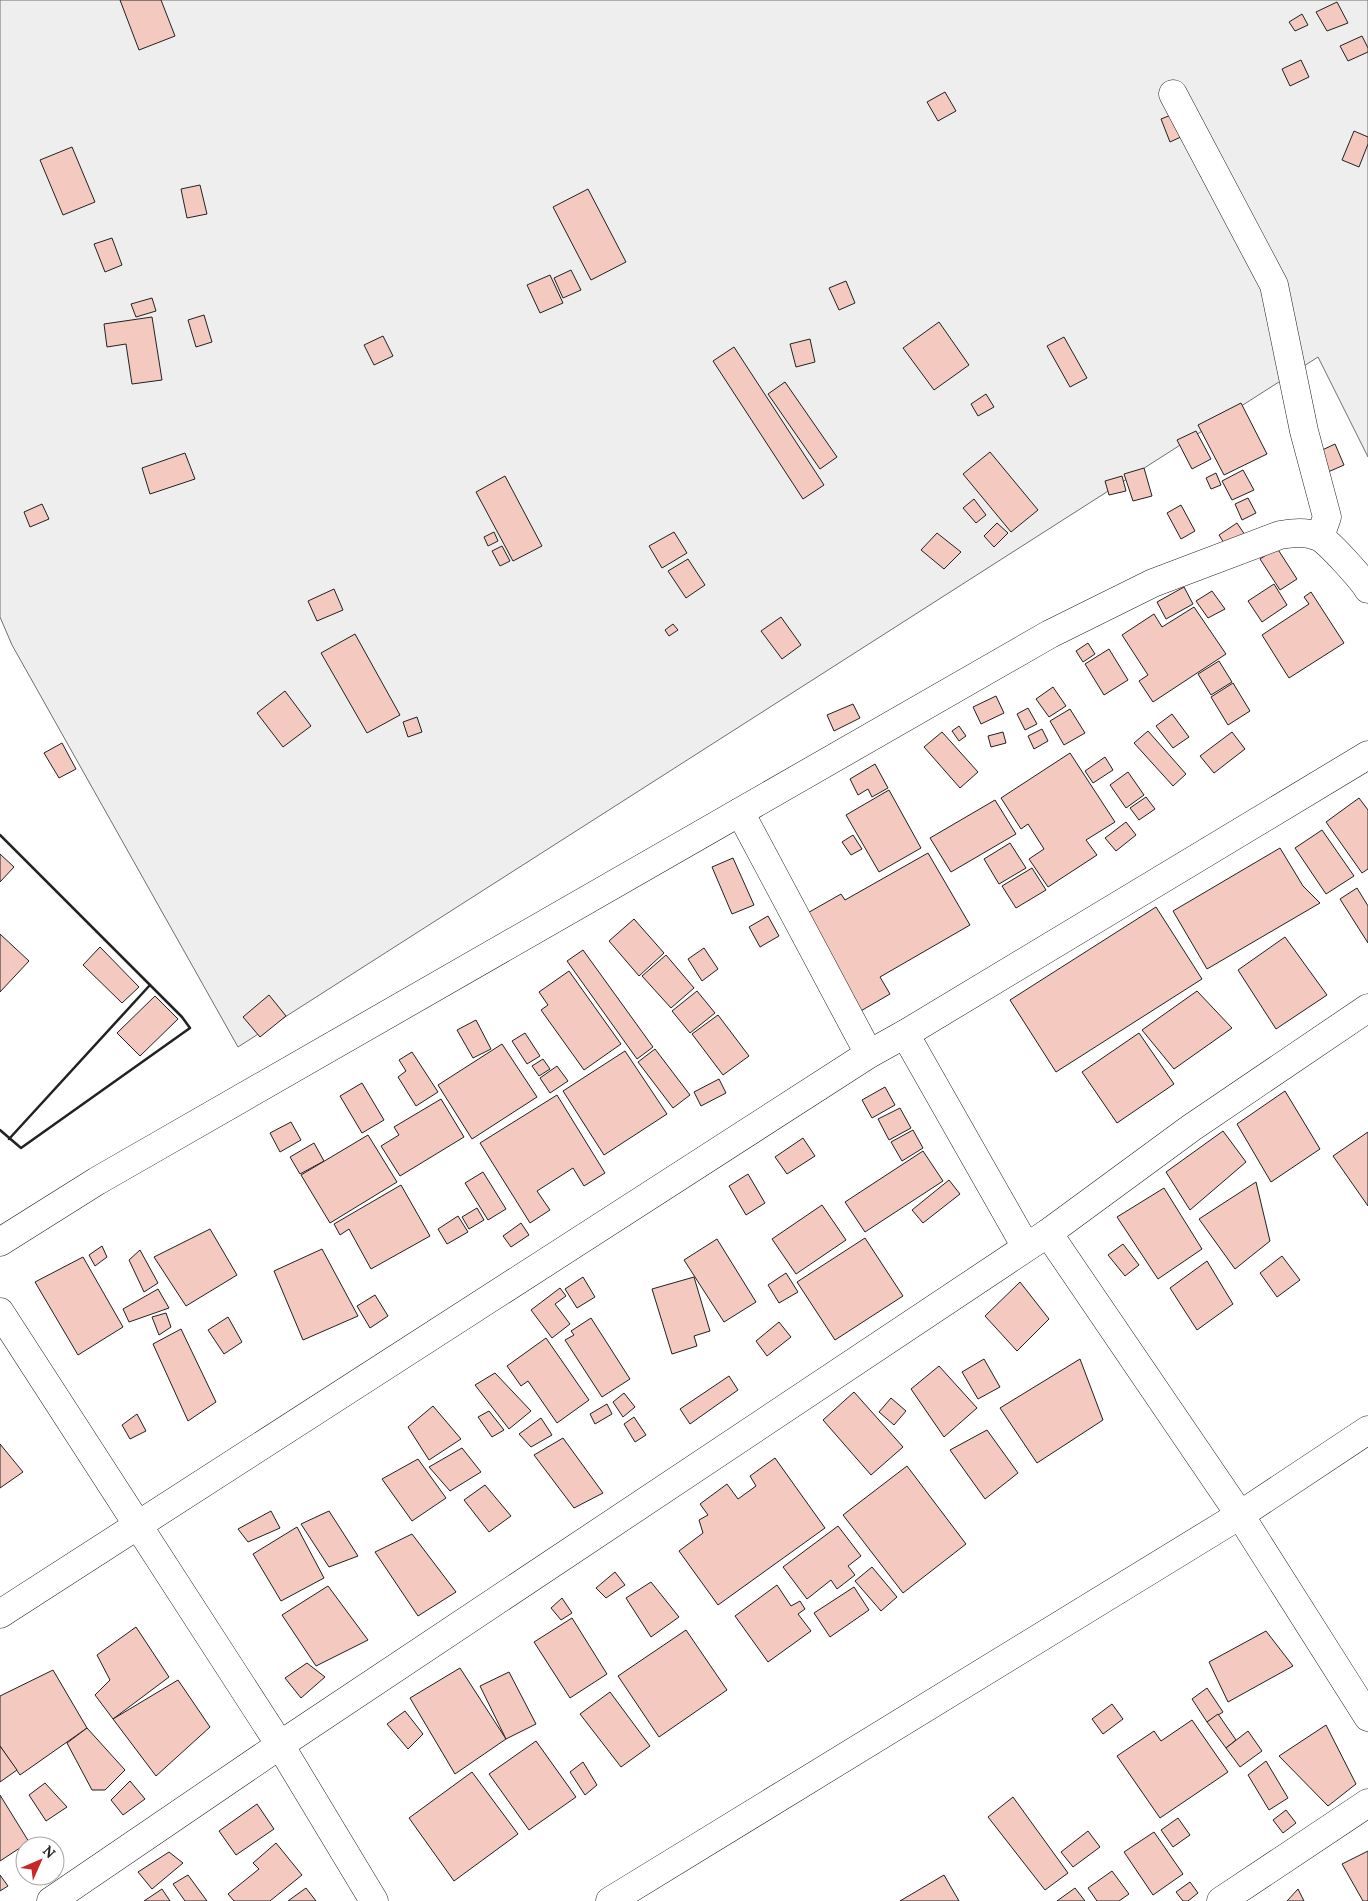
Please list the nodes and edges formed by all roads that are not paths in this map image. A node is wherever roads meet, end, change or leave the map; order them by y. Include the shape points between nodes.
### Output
1 (1173, 94) dead end
2 (1320, 537) junction
3 (1368, 589) edge
4 (1368, 755) edge
5 (740, 812) junction
6 (1368, 1008) edge
7 (905, 1034) junction
8 (869, 1054) junction
9 (1037, 1240) junction
10 (0, 1242) edge
11 (0, 1312) edge
12 (1368, 1430) edge
13 (1240, 1515) junction
14 (136, 1525) junction
15 (0, 1614) edge
16 (1368, 1717) edge
17 (280, 1745) junction
18 (1368, 1803) edge
19 (51, 1901) edge
20 (374, 1901) edge
21 (610, 1901) edge
22 (1221, 1901) edge

1 - 2 street via 1274,285 1304,431 1327,517
2 - 3 street
2 - 5 street via 1301,532 1280,535 1153,583 1050,634
4 - 7 street
5 - 8 street
5 - 10 street via 97,1181
6 - 9 street via 1191,1128
7 - 8 street
7 - 9 street
8 - 14 street
9 - 13 street
9 - 17 street
11 - 14 street
12 - 13 street
13 - 16 street
13 - 21 street
14 - 15 street
14 - 17 street
17 - 19 street
17 - 20 street
18 - 22 street

